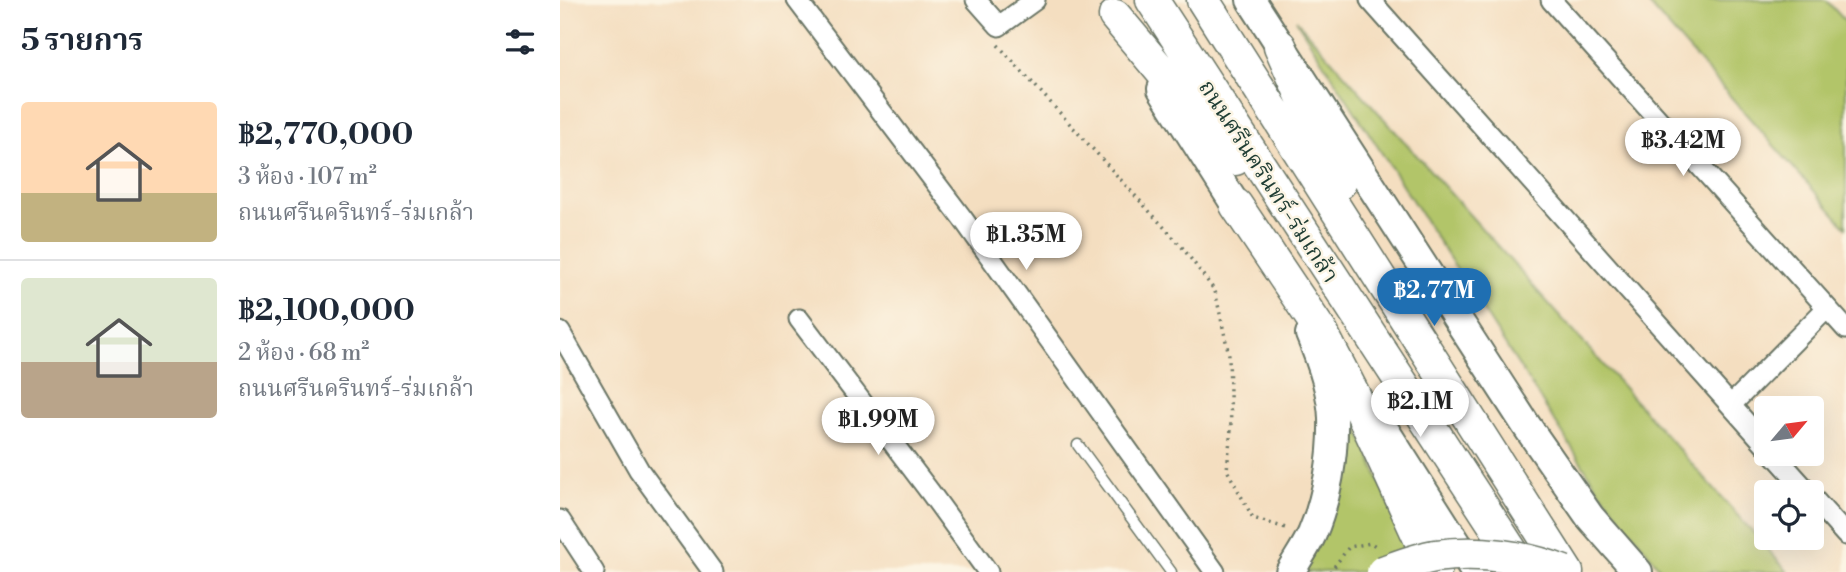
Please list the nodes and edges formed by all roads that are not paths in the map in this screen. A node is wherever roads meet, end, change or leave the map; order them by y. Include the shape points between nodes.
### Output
1 (797, 0) edge
2 (976, 0) edge
3 (1035, 0) edge
4 (1152, 0) edge
5 (1203, 0) edge
6 (1370, 0) edge
7 (1550, 0) edge
8 (1256, 2) edge
9 (1110, 8) edge
10 (1280, 46) junction
11 (1236, 205) junction
12 (1322, 262) junction
13 (1394, 298) junction
14 (1826, 307) junction
15 (799, 319) dead end
16 (1846, 329) edge
17 (560, 332) edge
18 (1322, 333) junction
19 (1731, 405) junction
20 (1754, 431) edge
21 (1078, 445) dead end
22 (1785, 466) edge
23 (1797, 480) edge
24 (1824, 510) edge
25 (560, 520) edge
26 (1846, 535) edge
27 (594, 572) edge
28 (713, 572) edge
29 (988, 572) edge
30 (1171, 572) edge
31 (1215, 572) edge
32 (1290, 572) edge
33 (1383, 572) edge
34 (1435, 572) edge
35 (1475, 572) edge
36 (1525, 572) edge
37 (1566, 572) edge
38 (1638, 572) edge

1 - 31 street via 963,219
2 - 3 street via 999,26
4 - 12 main road, ถนนศรีนครินทร์-ร่มเกล้า
5 - 13 main road, ถนนศรีนครินทร์-ร่มเกล้า
6 - 19 street
7 - 14 street
8 - 10 main road
9 - 11 main road, ถนนศรีนครินทร์-ร่มเกล้า
9 - 12 main road
10 - 13 main road
10 - 38 main road via 1566,484
11 - 18 main road
11 - 32 main road, ถนนศรีนครินทร์-ร่มเกล้า via 1317,350 1333,416 1324,496 1311,536
12 - 36 main road, ถนนศรีนครินทร์-ร่มเกล้า
13 - 37 main road, ถนนศรีนครินทร์-ร่มเกล้า
14 - 16 street
14 - 19 street
15 - 29 street
17 - 28 street via 639,470
18 - 34 main road
18 - 35 main road
19 - 20 street
21 - 30 lane
22 - 23 street
24 - 26 street
25 - 27 street
33 - 37 main road, bridge via 1434,556 1466,554 1520,559

